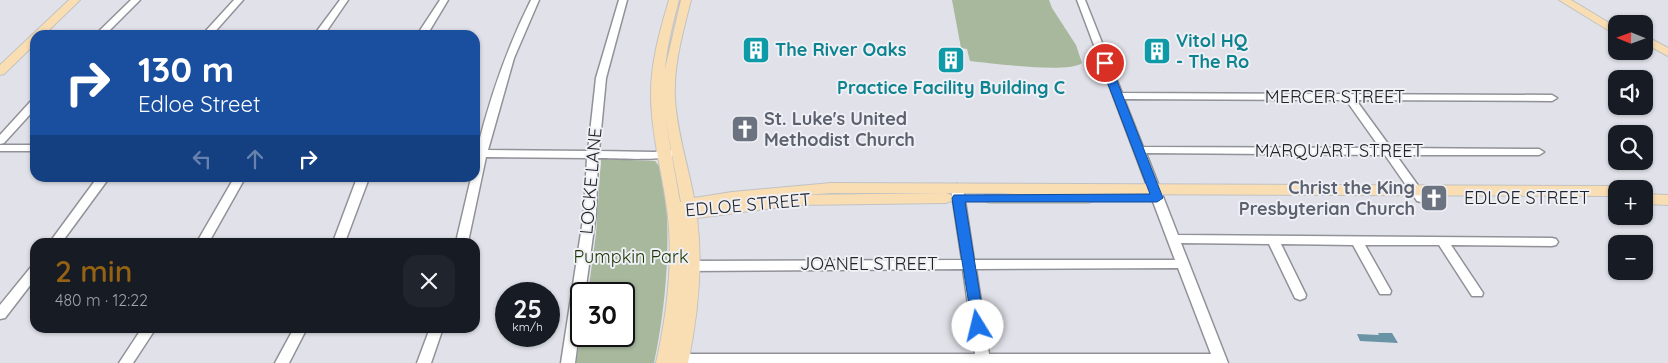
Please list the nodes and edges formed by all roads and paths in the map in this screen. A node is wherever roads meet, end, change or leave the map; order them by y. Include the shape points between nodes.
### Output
1 (75, 0) edge
2 (136, 0) edge
3 (239, 0) edge
4 (344, 0) edge
5 (444, 0) edge
6 (535, 0) edge
7 (622, 0) edge
8 (674, 0) edge
9 (686, 0) edge
10 (1081, 0) edge
11 (1564, 0) edge
12 (1581, 0) edge
13 (1608, 17) edge
14 (1608, 27) edge
15 (43, 30) edge
16 (105, 30) edge
17 (212, 30) edge
18 (323, 30) edge
19 (425, 30) edge
20 (30, 43) edge
21 (1653, 44) edge
22 (1653, 54) edge
23 (1668, 54) edge
24 (1656, 56) junction
25 (1668, 63) edge
26 (0, 71) edge
27 (664, 77) junction
28 (1118, 96) junction
29 (1349, 97) junction
30 (1552, 98) dead end
31 (30, 108) edge
32 (0, 141) edge
33 (480, 147) edge
34 (0, 148) edge
35 (30, 148) edge
36 (1139, 150) junction
37 (1388, 151) junction
38 (1539, 152) dead end
39 (480, 153) edge
40 (671, 153) junction
41 (593, 154) junction
42 (100, 182) edge
43 (237, 182) edge
44 (362, 182) edge
45 (473, 182) edge
46 (1608, 190) edge
47 (1653, 191) edge
48 (1668, 191) edge
49 (958, 193) junction
50 (1155, 193) junction
51 (1418, 194) junction
52 (1524, 194) junction
53 (1608, 198) edge
54 (1653, 199) edge
55 (1668, 200) edge
56 (688, 209) junction
57 (674, 210) junction
58 (59, 238) edge
59 (205, 238) edge
60 (340, 238) edge
61 (463, 238) edge
62 (1172, 239) junction
63 (1273, 240) junction
64 (1356, 240) junction
65 (1442, 241) junction
66 (1552, 242) dead end
67 (968, 264) junction
68 (1182, 264) junction
69 (683, 266) junction
70 (30, 276) edge
71 (1385, 291) dead end
72 (1477, 293) dead end
73 (1300, 295) dead end
74 (0, 314) edge
75 (146, 333) edge
76 (297, 333) edge
77 (434, 333) edge
78 (983, 359) junction
79 (672, 361) edge
80 (1220, 361) edge
81 (126, 363) edge
82 (282, 363) edge
83 (424, 363) edge
84 (568, 363) edge

1 - 15 main road
2 - 16 street
3 - 17 street
4 - 18 street
5 - 19 street
6 - 33 street via 504,71
7 - 41 street, LOCKE LANE via 601,78
8 - 27 main road via 662,45
9 - 27 main road
10 - 28 street
11 - 14 main road
12 - 13 main road
20 - 26 main road
21 - 23 main road
22 - 24 main road
23 - 24 main road
24 - 25 main road
27 - 40 main road via 671,116
28 - 29 street, MERCER STREET
28 - 36 street
29 - 30 street, MERCER STREET
29 - 37 street
31 - 32 street
34 - 35 street
36 - 37 street, MARQUART STREET
36 - 50 street
37 - 38 street, MARQUART STREET
37 - 51 street
39 - 41 street
40 - 41 street
40 - 56 main road
40 - 57 main road
41 - 84 street, LOCKE LANE via 590,213
42 - 58 street
43 - 59 street
44 - 60 street
45 - 61 street
46 - 52 main road, EDLOE STREET
47 - 48 main road
49 - 50 main road, EDLOE STREET
49 - 56 main road, EDLOE STREET via 861,193
49 - 67 street
50 - 51 main road, EDLOE STREET
50 - 62 street
51 - 52 main road, EDLOE STREET
52 - 53 main road, EDLOE STREET
54 - 55 main road
56 - 57 main road, EDLOE STREET
56 - 69 main road
57 - 69 main road
62 - 63 street
62 - 68 street
63 - 64 street
63 - 73 street
64 - 65 street
64 - 71 street
65 - 66 street
65 - 72 street
67 - 68 street, JOANEL STREET
67 - 69 street, JOANEL STREET
67 - 78 street
68 - 80 street
69 - 79 main road via 674,305
70 - 74 street
75 - 81 street
76 - 82 street
77 - 83 street
78 - 79 street
78 - 80 street

